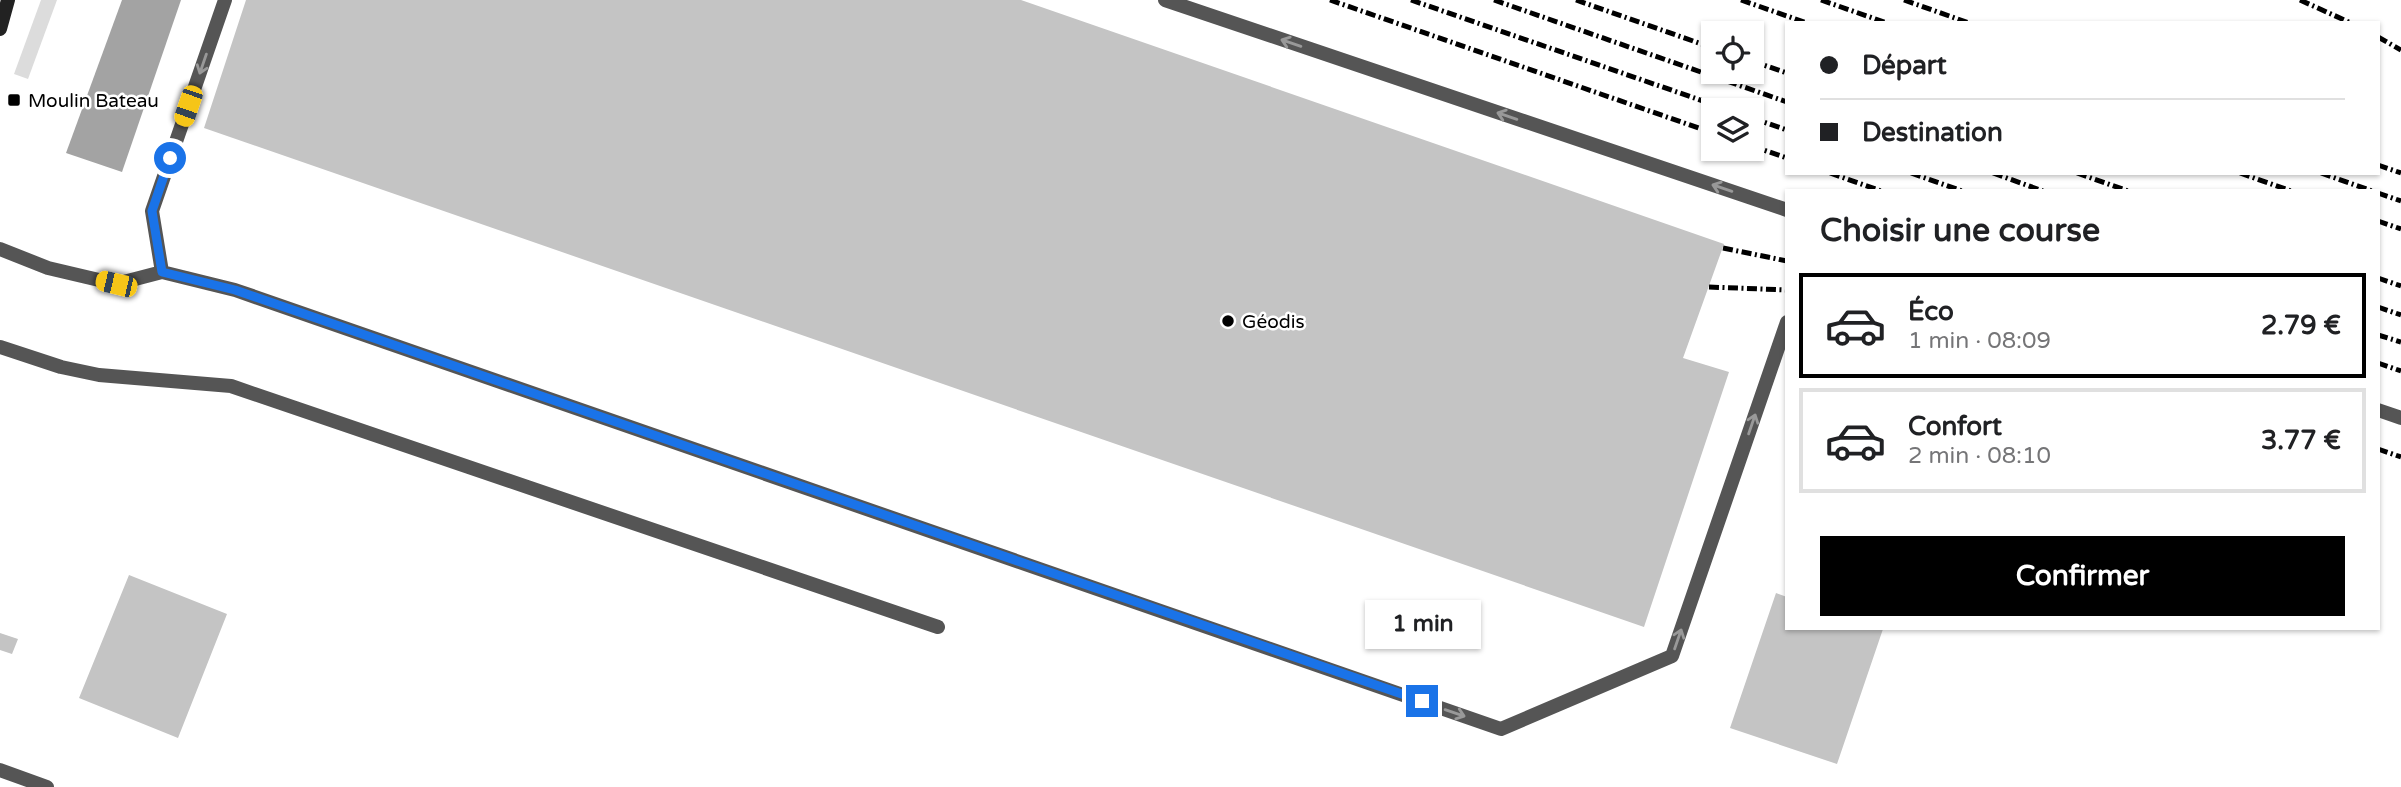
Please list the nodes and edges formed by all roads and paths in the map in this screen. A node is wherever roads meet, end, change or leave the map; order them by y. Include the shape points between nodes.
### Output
1 (8, 0) edge
2 (225, 0) edge
3 (1166, 0) edge
4 (0, 29) edge
5 (1785, 209) edge
6 (0, 249) edge
7 (162, 272) junction
8 (1785, 328) edge
9 (0, 347) edge
10 (2380, 411) edge
11 (2401, 418) edge
12 (938, 627) dead end
13 (0, 770) edge
14 (47, 787) edge

1 - 4 main road
2 -> 7 lane via 152,211
5 -> 3 lane
6 - 7 lane via 48,268 116,284
7 -> 8 lane via 235,290 1501,729 1672,656
9 - 12 lane via 99,375 232,386
10 - 11 lane
13 - 14 lane

